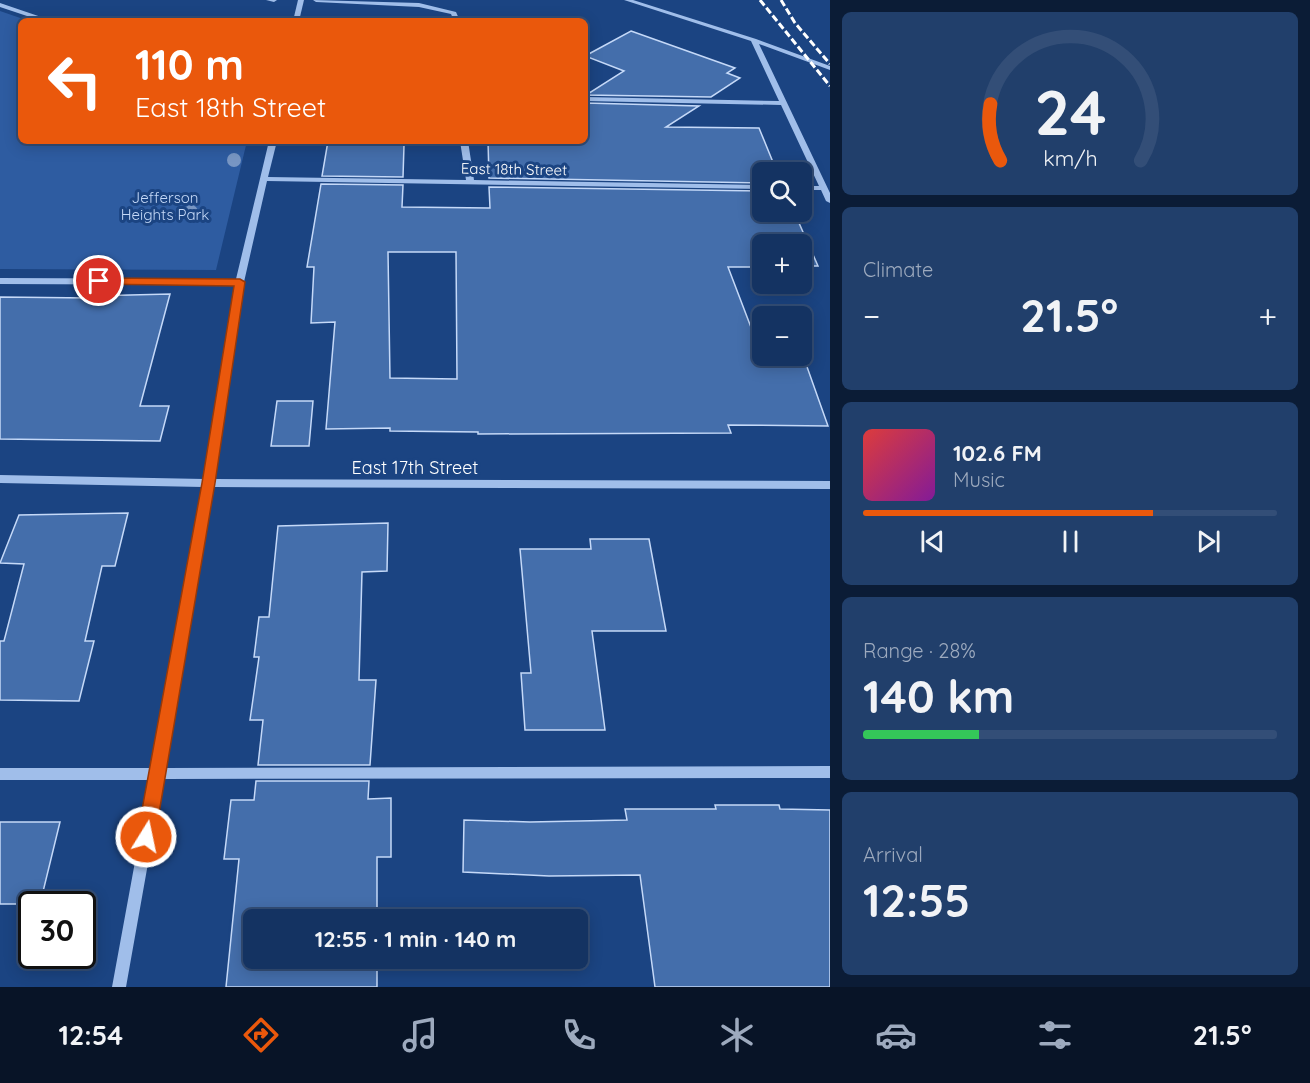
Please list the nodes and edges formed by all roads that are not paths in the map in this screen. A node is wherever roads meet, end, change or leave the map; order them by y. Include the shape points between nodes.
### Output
1 (269, 0) edge
2 (274, 0) edge
3 (301, 0) edge
4 (316, 0) edge
5 (627, 0) edge
6 (0, 5) edge
7 (39, 18) edge
8 (297, 18) edge
9 (456, 18) edge
10 (754, 40) junction
11 (830, 68) edge
12 (588, 99) edge
13 (784, 103) junction
14 (272, 144) edge
15 (464, 144) edge
16 (266, 179) junction
17 (470, 182) junction
18 (752, 187) edge
19 (812, 188) edge
20 (824, 188) junction
21 (830, 201) edge
22 (0, 281) edge
23 (240, 282) junction
24 (0, 479) edge
25 (208, 483) junction
26 (830, 485) edge
27 (830, 771) edge
28 (157, 773) junction
29 (0, 774) edge
30 (119, 987) edge

1 - 2 street
3 - 8 street
4 - 9 street via 418,4 454,13
5 - 10 street
6 - 7 street
10 - 11 street
10 - 13 street
12 - 13 street
13 - 20 street
14 - 16 street
15 - 17 street
16 - 17 street, East 18th Street
16 - 23 street
17 - 18 street, East 18th Street
19 - 20 street
20 - 21 street
22 - 23 street
23 - 25 street
24 - 25 street, East 17th Street
25 - 26 street, East 17th Street
25 - 28 street
27 - 28 street
28 - 29 street
28 - 30 street

